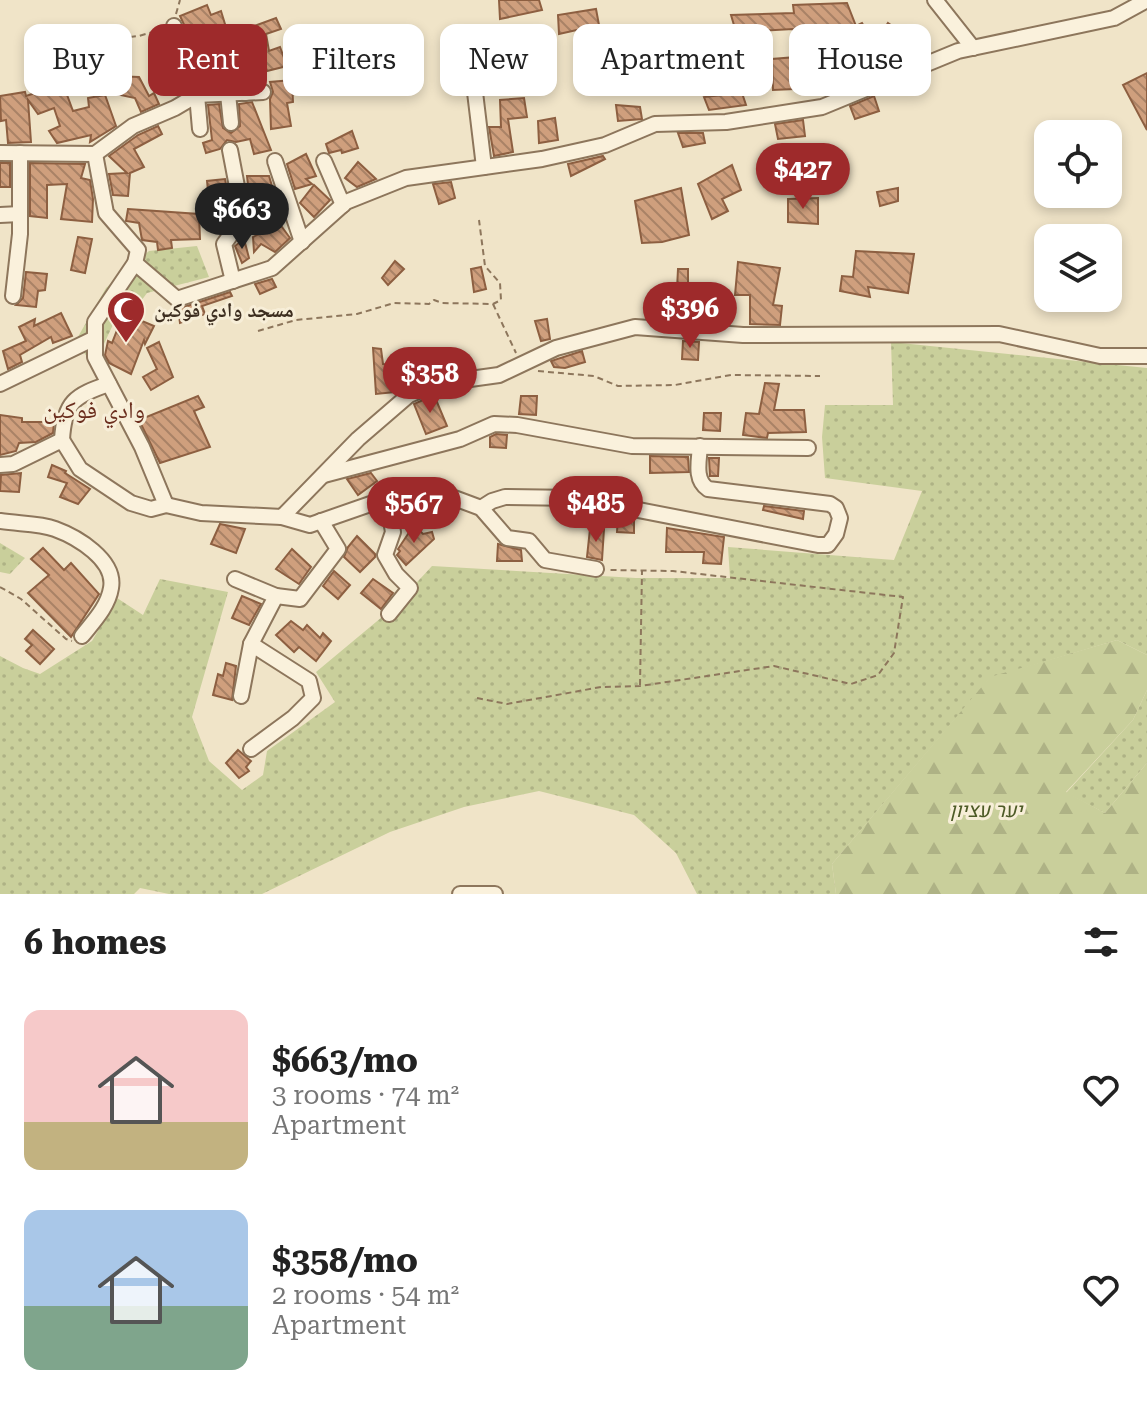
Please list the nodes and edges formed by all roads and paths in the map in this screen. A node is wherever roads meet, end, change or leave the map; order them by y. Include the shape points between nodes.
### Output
1 (180, 0) edge
2 (935, 0) edge
3 (1147, 0) edge
4 (174, 24) edge
5 (973, 48) junction
6 (195, 96) edge
7 (197, 96) edge
8 (228, 96) edge
9 (475, 96) edge
10 (231, 123) dead end
11 (200, 129) dead end
12 (230, 150) dead end
13 (0, 153) edge
14 (20, 153) junction
15 (95, 154) junction
16 (275, 161) dead end
17 (324, 161) dead end
18 (484, 167) junction
19 (343, 205) junction
20 (20, 214) junction
21 (0, 215) edge
22 (479, 220) dead end
23 (302, 242) junction
24 (135, 263) junction
25 (233, 281) junction
26 (13, 296) dead end
27 (493, 304) junction
28 (258, 331) dead end
29 (95, 338) junction
30 (1147, 356) edge
31 (522, 366) junction
32 (820, 376) dead end
33 (0, 384) edge
34 (109, 384) junction
35 (62, 440) junction
36 (700, 446) junction
37 (808, 448) dead end
38 (0, 465) edge
39 (323, 476) junction
40 (387, 497) junction
41 (166, 505) junction
42 (481, 508) junction
43 (282, 517) junction
44 (0, 521) edge
45 (321, 521) junction
46 (596, 569) joint
47 (642, 570) junction
48 (235, 579) dead end
49 (0, 587) edge
50 (276, 596) junction
51 (389, 614) dead end
52 (82, 636) joint
53 (251, 644) junction
54 (640, 686) junction
55 (241, 696) dead end
56 (477, 698) dead end
57 (251, 749) dead end
58 (460, 894) edge
59 (495, 894) edge

1 - 4 path
2 - 5 street
3 - 5 street via 1114,18
5 - 18 street via 822,107 726,122 655,124 605,145
6 - 15 street via 133,126
7 - 11 street
8 - 10 street
9 - 18 street
12 - 25 street via 243,218 224,244
13 - 14 street
14 - 15 street
14 - 20 street
15 - 24 street via 106,213 138,250
16 - 23 street
17 - 19 street
18 - 19 street via 406,178
19 - 23 street
20 - 21 street
20 - 26 street
22 - 27 path via 485,266 500,283 501,300
23 - 25 street via 272,268
24 - 25 street via 177,299
24 - 29 street via 95,322
27 - 28 path via 394,303
27 - 31 path
29 - 33 street
29 - 34 street via 95,357
30 - 31 street via 1100,356 999,334 743,335 635,327 556,348
31 - 32 path via 594,376 618,386 675,385 731,375
31 - 39 street via 499,375 434,384 409,395
34 - 35 street via 73,400 63,419
34 - 41 street
35 - 38 street
35 - 41 street via 80,469 131,503 151,509
36 - 37 street
36 - 39 street via 632,446 494,424 460,439
36 - 42 street via 702,486 830,504 840,518 832,541 818,545 577,498 505,497
39 - 43 street
40 - 42 street via 422,486
40 - 45 street
40 - 51 street via 393,532 385,555 410,588
41 - 43 street via 201,513
42 - 46 street via 507,538 529,541 545,560
43 - 45 street via 310,525
44 - 52 street via 53,528 85,543 108,569 111,587 99,616
45 - 50 street via 338,549 300,599
46 - 47 path
47 - 54 path
47 - 54 path via 903,597 894,653 878,675 851,684 774,666
48 - 50 street
49 - 52 path via 66,639 77,642
50 - 53 street
53 - 55 street
53 - 57 street via 309,681 313,698
54 - 56 path via 601,687 507,704
58 - 59 street

